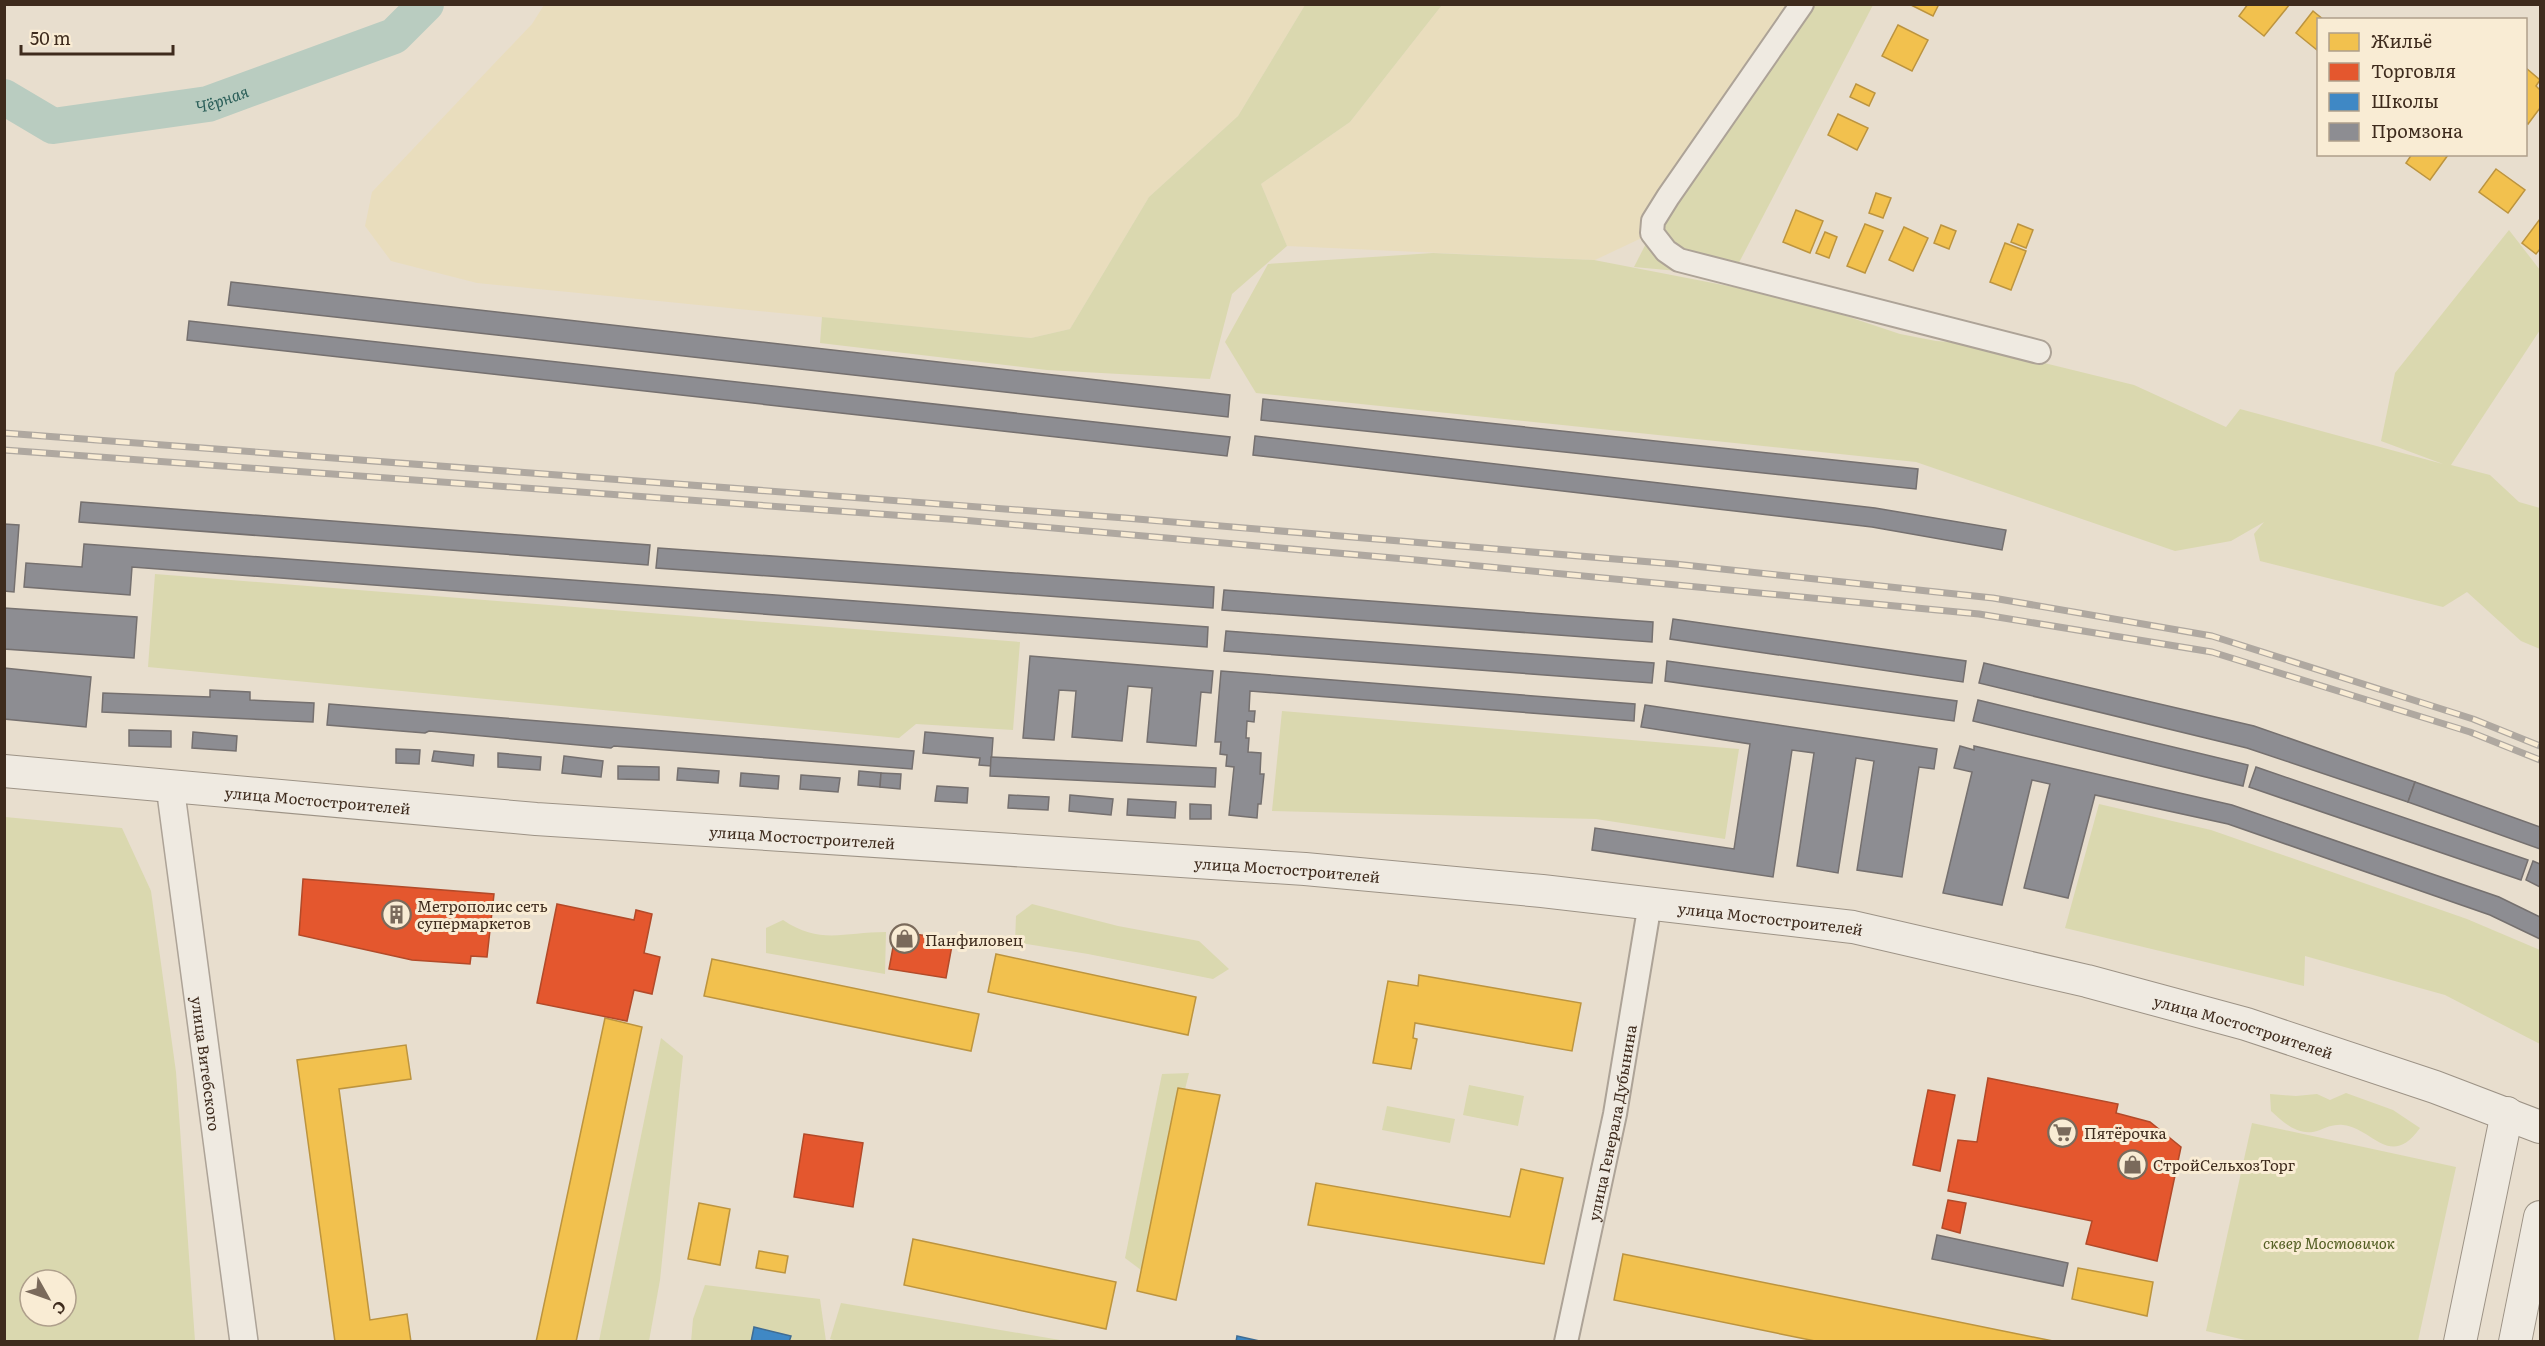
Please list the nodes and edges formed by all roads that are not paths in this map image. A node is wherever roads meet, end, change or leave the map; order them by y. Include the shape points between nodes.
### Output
1 (1802, 4) edge
2 (2039, 352) dead end
3 (4, 771) edge
4 (170, 786) junction
5 (1650, 903) junction
6 (2506, 1113) junction
7 (2541, 1127) edge
8 (2541, 1217) edge
9 (244, 1341) edge
10 (1566, 1341) edge
11 (2460, 1341) edge
12 (2515, 1341) edge

1 - 2 street via 1668,196 1653,221 1652,233 1679,260
3 - 4 main road, улица Мостостроителей
4 - 5 main road, улица Мостостроителей via 536,819 1305,869
4 - 9 street, улица Витебского
5 - 6 main road, улица Мостостроителей via 1853,927 2087,981 2319,1047
5 - 10 street, улица Генерала Дубынина via 1615,1114
6 - 7 main road, улица Мостостроителей
6 - 11 main road
8 - 12 main road

